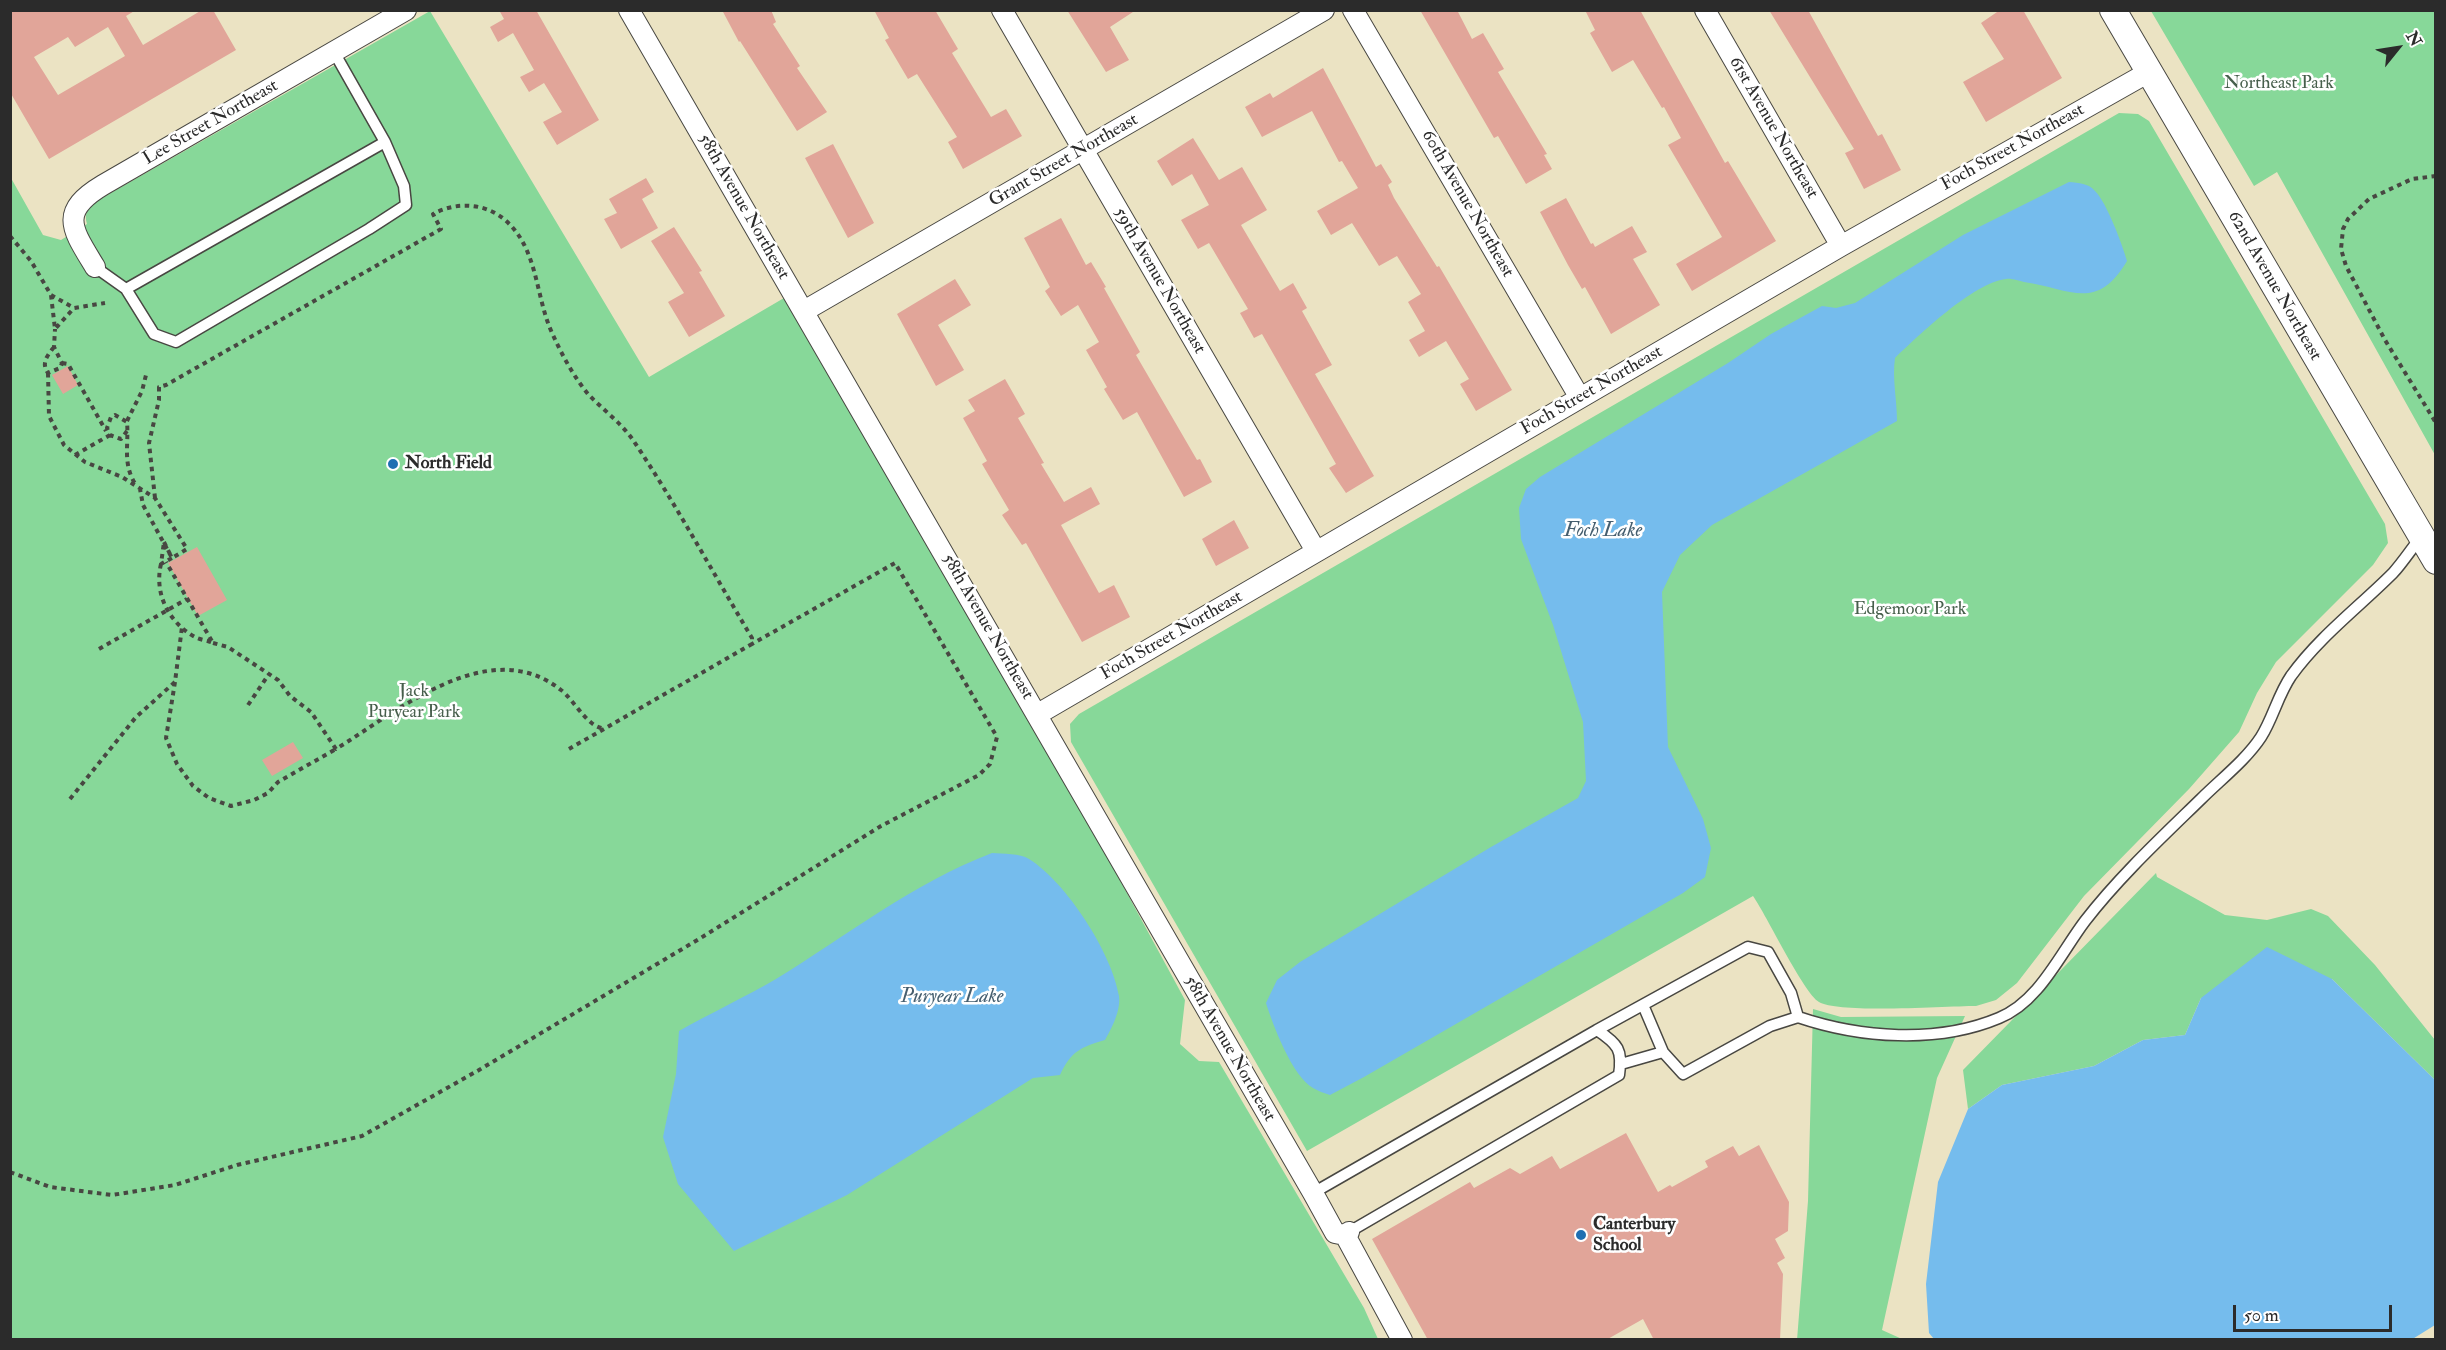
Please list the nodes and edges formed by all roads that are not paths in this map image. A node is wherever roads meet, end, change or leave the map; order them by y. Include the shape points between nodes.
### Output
1 (406, 10) edge
2 (629, 10) edge
3 (1002, 10) edge
4 (1324, 10) edge
5 (1353, 10) edge
6 (1705, 10) edge
7 (2113, 10) edge
8 (334, 52) junction
9 (2149, 72) junction
10 (386, 142) junction
11 (1083, 151) junction
12 (1841, 246) junction
13 (95, 267) joint
14 (126, 289) junction
15 (804, 311) junction
16 (1580, 398) junction
17 (2421, 536) junction
18 (1316, 551) junction
19 (2436, 561) edge
20 (1038, 714) junction
21 (1643, 1005) junction
22 (1798, 1017) junction
23 (1597, 1030) junction
24 (1664, 1052) junction
25 (1621, 1064) junction
26 (1313, 1192) junction
27 (1347, 1233) junction
28 (1402, 1340) edge

1 - 8 street, Lee Street Northeast
2 - 15 street, 58th Avenue Northeast
3 - 11 street, 59th Avenue Northeast
4 - 11 street, Grant Street Northeast
5 - 16 street, 60th Avenue Northeast
6 - 12 street, 61st Avenue Northeast
7 - 9 street, 62nd Avenue Northeast
8 - 10 lane
8 - 13 street, Lee Street Northeast via 78,203 73,219 77,235
9 - 12 street, Foch Street Northeast
9 - 17 street, 62nd Avenue Northeast
10 - 14 lane
10 - 14 lane via 404,186 406,205 176,342 154,334
11 - 15 street, Grant Street Northeast
11 - 18 street, 59th Avenue Northeast
12 - 16 street, Foch Street Northeast
13 - 14 lane
15 - 20 street, 58th Avenue Northeast
16 - 18 street, Foch Street Northeast
17 - 19 street, 62nd Avenue Northeast
17 - 22 lane via 2394,572 2341,620 2291,676 2260,738 2101,904 2021,1006 1971,1027 1904,1035 1845,1030
18 - 20 street, Foch Street Northeast
20 - 26 street, 58th Avenue Northeast via 1120,863
21 - 22 lane via 1748,947 1768,952 1791,993
21 - 23 lane
21 - 24 lane
22 - 24 lane via 1770,1026 1683,1074
23 - 25 lane via 1613,1041 1622,1057
23 - 26 lane
24 - 25 lane
25 - 27 lane via 1620,1075
26 - 27 street, 58th Avenue Northeast via 1335,1233
27 - 28 street, 58th Avenue Northeast

